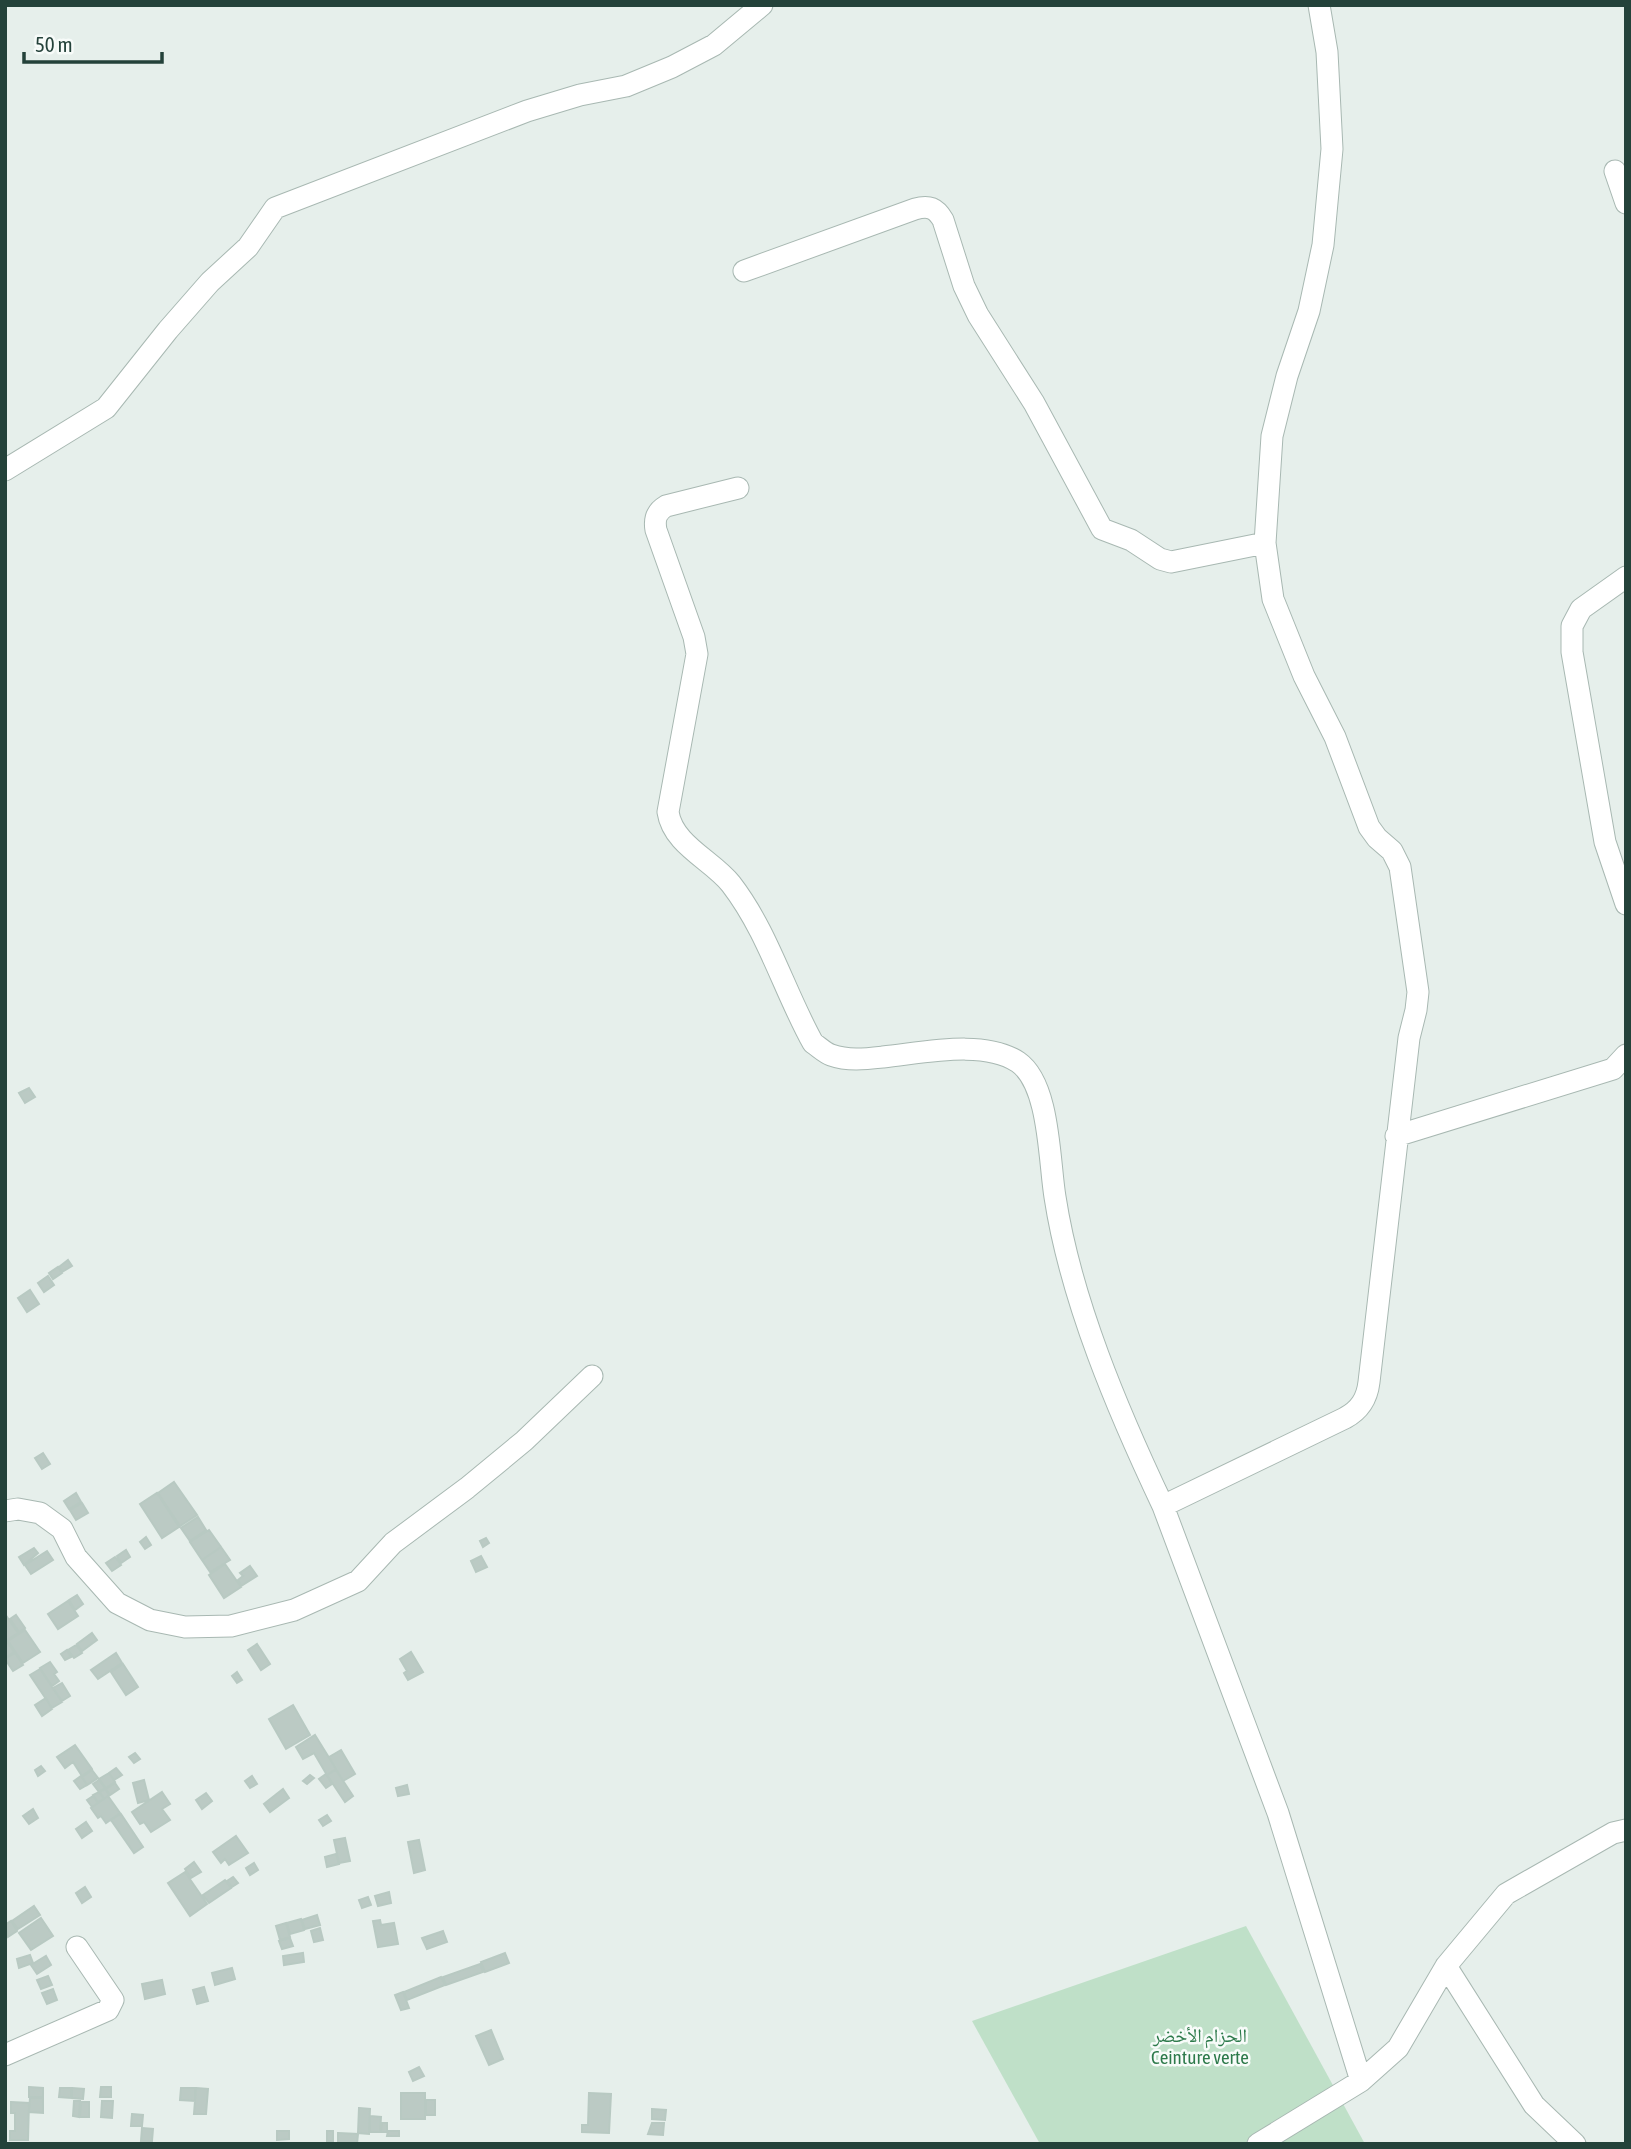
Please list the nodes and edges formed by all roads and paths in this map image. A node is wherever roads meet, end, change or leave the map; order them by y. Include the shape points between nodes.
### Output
1 (762, 5) edge
2 (1319, 5) edge
3 (1615, 172) dead end
4 (1626, 203) edge
5 (744, 271) dead end
6 (5, 470) edge
7 (738, 488) dead end
8 (1265, 544) junction
9 (1626, 577) edge
10 (1626, 904) edge
11 (1622, 1068) edge
12 (1396, 1136) junction
13 (592, 1376) dead end
14 (1163, 1506) junction
15 (5, 1511) edge
16 (1626, 1830) edge
17 (77, 1947) dead end
18 (1446, 1966) junction
19 (5, 2055) edge
20 (1361, 2081) junction
21 (1258, 2144) edge
22 (1575, 2144) edge

1 - 6 street via 714,45 626,86 527,111 275,208 248,247 201,292 106,408
2 - 8 street via 1327,52 1332,149 1324,231 1310,311 1272,436
3 - 4 street
5 - 8 street via 915,209 932,207 943,220 978,315 1034,403 1102,530 1171,562
7 - 14 street via 666,506 655,519 697,654 668,812 673,830 733,886 765,937 813,1043 829,1055 853,1060 985,1050 1021,1064 1036,1085 1042,1107 1055,1200 1083,1308 1119,1409
8 - 12 street via 1273,599 1304,676 1335,737 1369,827 1400,867 1418,992
9 - 10 street via 1581,608 1572,626 1572,652 1605,842
11 - 12 street
12 - 14 street via 1368,1390 1360,1407
13 - 15 street via 514,1449 393,1544 358,1581 294,1610 230,1626 186,1627 149,1620 117,1603 76,1557 62,1528 40,1513
14 - 20 street via 1278,1813
16 - 18 street via 1506,1894
17 - 19 street via 113,2000 108,2010
18 - 20 street via 1398,2048
18 - 22 street via 1534,2105
20 - 21 street

